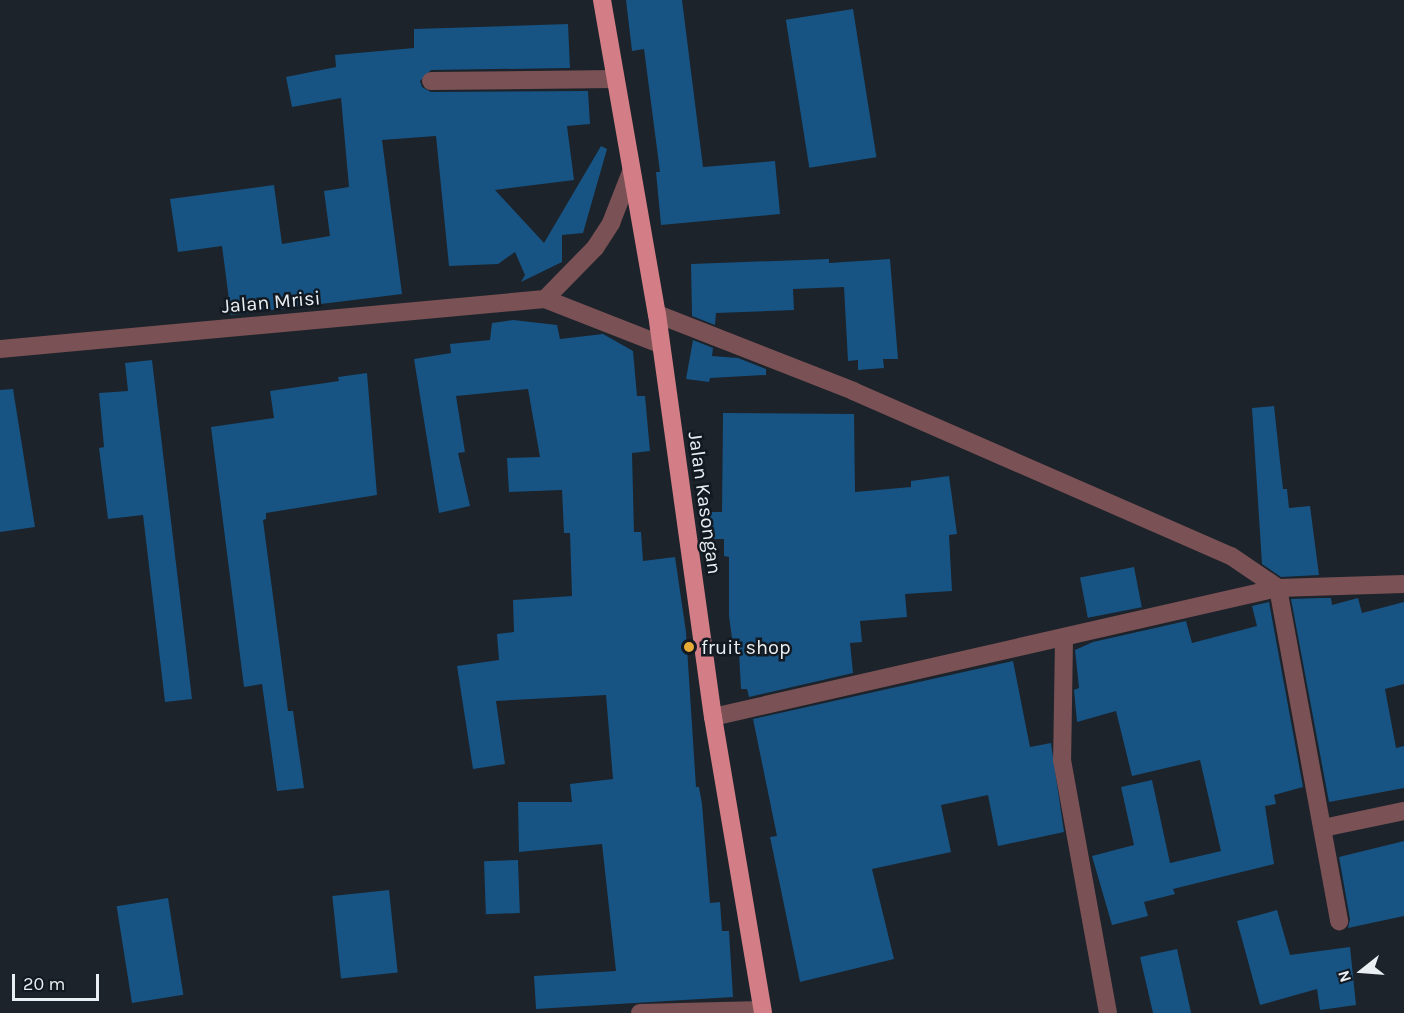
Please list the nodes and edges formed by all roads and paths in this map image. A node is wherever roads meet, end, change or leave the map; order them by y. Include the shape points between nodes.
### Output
1 (602, 0) edge
2 (615, 79) junction
3 (431, 81) dead end
4 (631, 172) junction
5 (545, 299) junction
6 (657, 314) junction
7 (660, 344) junction
8 (0, 349) edge
9 (1404, 584) edge
10 (1278, 588) junction
11 (1064, 639) junction
12 (713, 717) junction
13 (1404, 811) edge
14 (1323, 828) junction
15 (1339, 921) dead end
16 (762, 1011) edge
17 (640, 1013) edge
18 (652, 1013) edge
19 (1108, 1013) edge

1 - 2 main road, Jalan Kasongan
2 - 3 street
2 - 4 main road, Jalan Kasongan
4 - 5 street via 611,223 595,248
4 - 6 main road, Jalan Kasongan
5 - 7 street
5 - 8 street, Jalan Mrisi
6 - 7 main road, Jalan Kasongan
6 - 10 street via 853,391 1232,556
7 - 12 main road, Jalan Kasongan
9 - 10 street
10 - 11 street
10 - 14 street
11 - 12 street
11 - 19 street via 1062,760
12 - 16 main road, Jalan Kasongan
13 - 14 street
14 - 15 street
16 - 18 street
17 - 18 street

